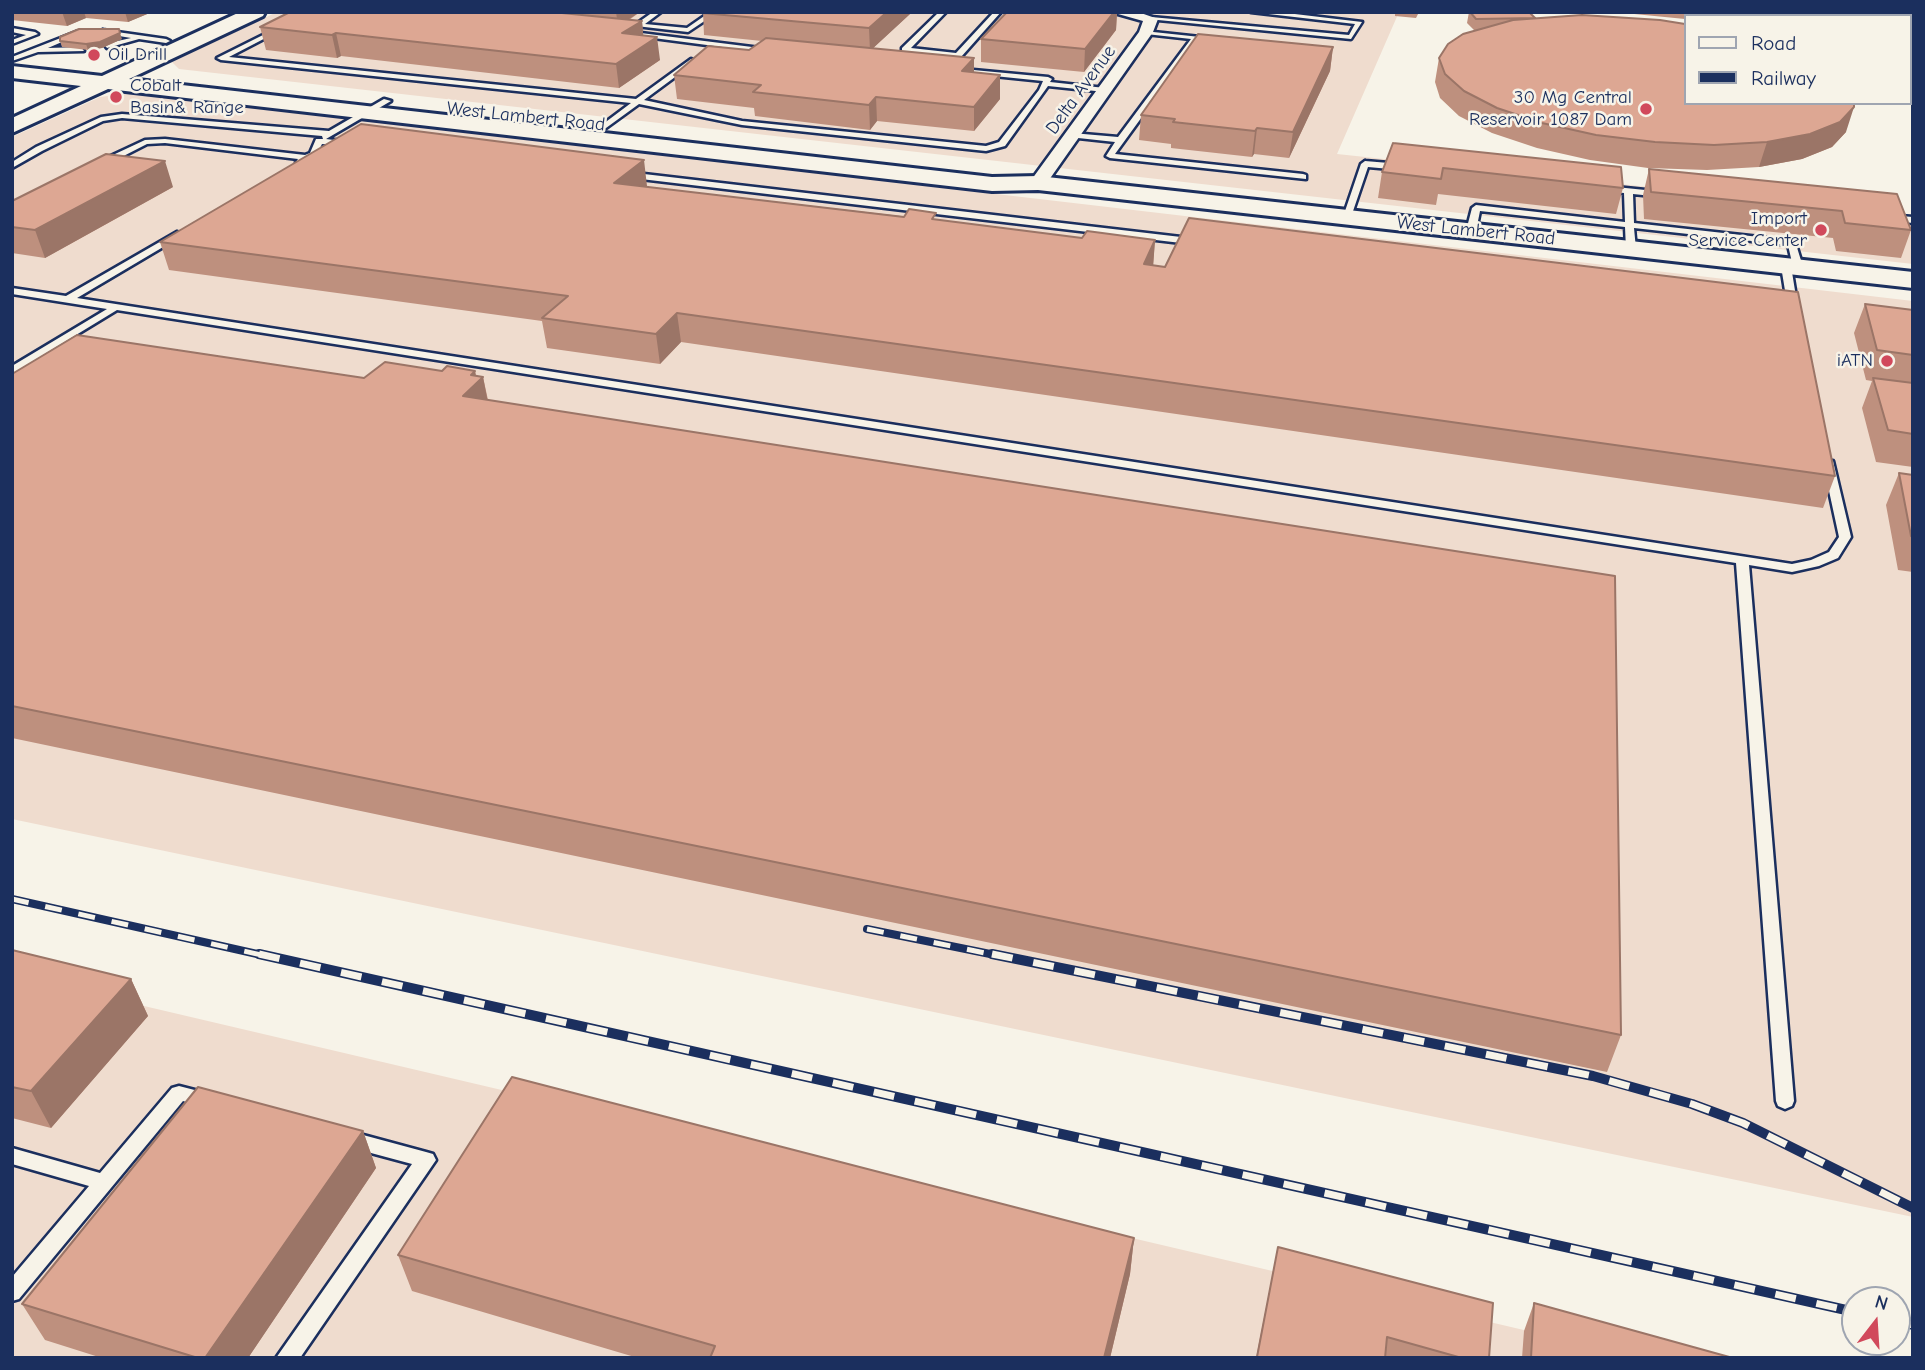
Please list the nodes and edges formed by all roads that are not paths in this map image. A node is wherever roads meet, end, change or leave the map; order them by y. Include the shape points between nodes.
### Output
1 (229, 12) edge
2 (256, 12) edge
3 (658, 12) edge
4 (715, 12) edge
5 (943, 12) edge
6 (1118, 12) edge
7 (1210, 12) edge
8 (1254, 12) edge
9 (997, 14) edge
10 (1009, 16) edge
11 (1201, 23) junction
12 (291, 24) edge
13 (1149, 26) junction
14 (12, 30) edge
15 (88, 32) edge
16 (97, 32) edge
17 (611, 32) edge
18 (139, 38) junction
19 (166, 41) junction
20 (12, 42) edge
21 (107, 46) edge
22 (713, 46) junction
23 (80, 49) edge
24 (35, 50) junction
25 (783, 53) edge
26 (13, 59) edge
27 (943, 69) edge
28 (12, 72) edge
29 (127, 73) junction
30 (104, 76) junction
31 (81, 79) junction
32 (1046, 84) junction
33 (1105, 90) junction
34 (638, 101) junction
35 (377, 106) junction
36 (12, 110) edge
37 (211, 124) junction
38 (12, 126) edge
39 (606, 126) junction
40 (199, 130) dead end
41 (331, 134) junction
42 (1072, 135) junction
43 (187, 136) dead end
44 (1120, 140) junction
45 (319, 141) junction
46 (176, 142) junction
47 (361, 145) edge
48 (307, 158) junction
49 (295, 165) edge
50 (12, 166) edge
51 (1406, 168) edge
52 (90, 170) edge
53 (622, 175) edge
54 (1303, 177) dead end
55 (1038, 183) junction
56 (1601, 188) edge
57 (1628, 191) junction
58 (1669, 195) edge
59 (1872, 216) edge
60 (1347, 217) junction
61 (1913, 220) edge
62 (192, 226) edge
63 (1631, 237) junction
64 (1212, 243) edge
65 (1792, 267) junction
66 (1913, 280) edge
67 (12, 291) edge
68 (65, 301) junction
69 (113, 309) junction
70 (1780, 312) edge
71 (12, 371) edge
72 (1828, 454) edge
73 (1742, 560) junction
74 (1784, 1101) dead end
75 (231, 1107) edge
76 (335, 1135) edge
77 (12, 1156) edge
78 (104, 1182) junction
79 (12, 1292) edge
80 (287, 1358) edge

1 - 19 main road
2 - 29 main road
3 - 4 lane via 638,25 688,30
5 - 9 lane via 905,50 958,55
6 - 13 street
7 - 11 lane
8 - 11 lane via 1363,20 1351,37
9 - 10 lane
11 - 13 lane
12 - 34 lane via 221,58
13 - 33 street, Delta Avenue
13 - 44 lane via 1196,37
14 - 20 lane via 35,34
15 - 24 lane
16 - 18 lane
17 - 22 lane
18 - 19 lane
18 - 21 lane
19 - 30 main road
22 - 25 lane
22 - 34 lane
23 - 24 lane
24 - 26 lane
26 - 30 main road, West Lambert Road
27 - 32 lane via 1048,79
28 - 31 main road, West Lambert Road
29 - 30 main road
29 - 35 main road, West Lambert Road
30 - 31 main road, West Lambert Road
30 - 35 main road, West Lambert Road
30 - 38 main road
31 - 36 main road
32 - 33 lane
32 - 34 lane via 1002,144 986,149 742,122
33 - 42 street, Delta Avenue
34 - 39 lane
35 - 39 main road, West Lambert Road
35 - 41 lane
35 - 55 main road, West Lambert Road via 992,184
37 - 40 lane
37 - 41 lane
37 - 50 lane via 122,116 101,119
39 - 55 main road, West Lambert Road via 1004,171
41 - 45 lane
42 - 44 lane
42 - 55 street, Delta Avenue
43 - 46 lane
44 - 54 lane via 1110,156
45 - 47 lane
45 - 48 lane
46 - 48 lane
46 - 52 lane via 145,142
48 - 49 lane
51 - 60 lane via 1365,164
53 - 64 lane
55 - 60 main road, West Lambert Road
56 - 57 lane
57 - 58 lane
57 - 63 lane
59 - 61 lane
60 - 63 main road, West Lambert Road via 1471,231
62 - 68 lane
63 - 65 main road, West Lambert Road
65 - 66 main road, West Lambert Road
65 - 70 lane via 1796,315
67 - 68 lane
68 - 69 lane
69 - 71 lane
69 - 73 lane
72 - 73 lane via 1845,537 1833,555 1792,568
73 - 74 lane
75 - 78 lane via 179,1093
76 - 80 lane via 426,1160
77 - 78 lane
78 - 79 lane

